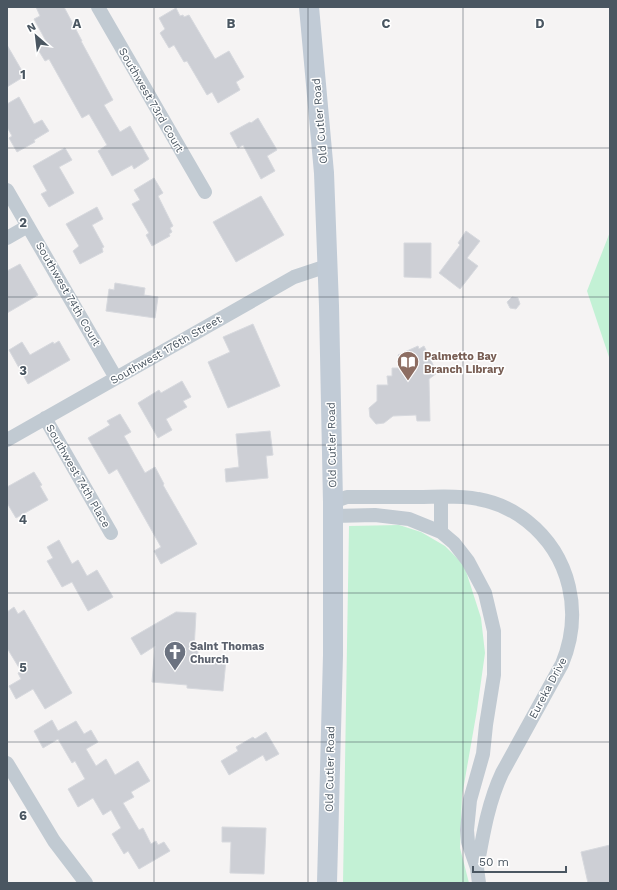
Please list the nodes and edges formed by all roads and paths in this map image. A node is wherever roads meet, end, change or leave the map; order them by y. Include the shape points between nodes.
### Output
1 (98, 7) edge
2 (310, 7) edge
3 (7, 190) edge
4 (205, 192) dead end
5 (28, 226) junction
6 (7, 238) edge
7 (327, 266) junction
8 (116, 378) junction
9 (45, 418) junction
10 (7, 440) edge
11 (409, 497) junction
12 (441, 497) junction
13 (334, 509) junction
14 (409, 519) junction
15 (441, 532) junction
16 (111, 533) dead end
17 (7, 763) edge
18 (474, 785) junction
19 (495, 788) junction
20 (476, 868) junction
21 (86, 883) edge
22 (327, 883) edge
23 (479, 883) edge

1 - 4 street, Southwest 73rd Court
2 - 7 main road, Old Cutler Road via 323,155
3 - 5 street, Southwest 74th Court
5 - 6 street
5 - 8 street, Southwest 74th Court
7 - 8 street, Southwest 176th Street via 294,277
7 - 13 main road, Old Cutler Road
8 - 9 street, Southwest 176th Street
9 - 10 street, Southwest 176th Street
9 - 16 street, Southwest 74th Place
11 - 12 street, Eureka Drive
11 - 13 street, Eureka Drive via 347,497
11 - 14 street
12 - 15 street
12 - 19 street, Eureka Drive via 467,497 488,501 522,517 554,550 570,589 572,619 567,652
13 - 14 street, Eureka Drive
13 - 22 main road, Old Cutler Road
14 - 15 street, Eureka Drive
15 - 18 street, Eureka Drive via 462,552 474,570 485,593 494,631 494,675 483,754
17 - 21 street via 54,842
18 - 19 street
18 - 20 street, Eureka Drive via 467,830
19 - 20 street, Eureka Drive
20 - 23 street, Eureka Drive

